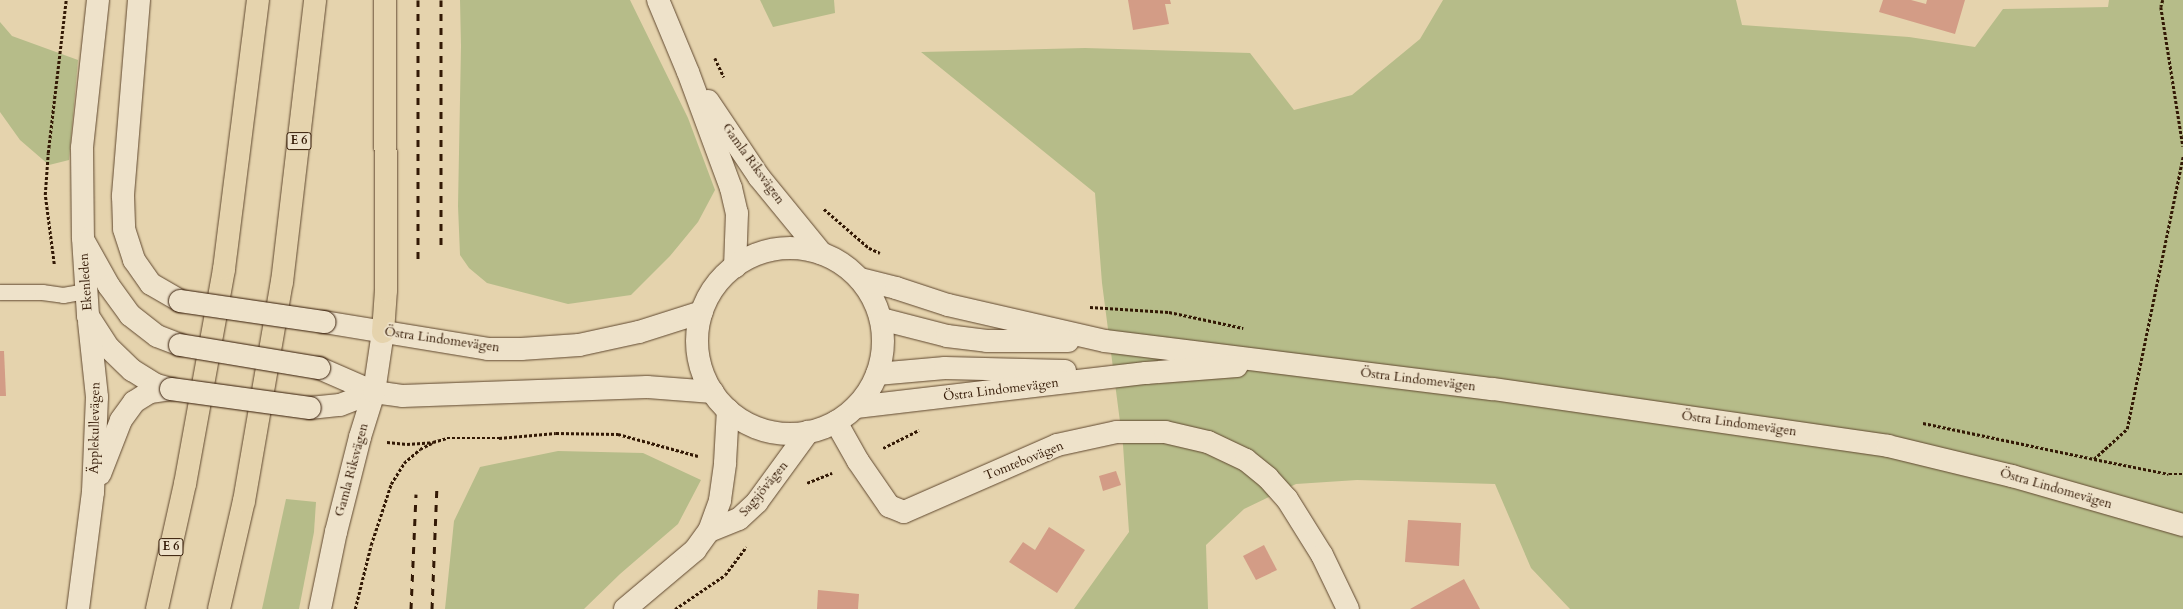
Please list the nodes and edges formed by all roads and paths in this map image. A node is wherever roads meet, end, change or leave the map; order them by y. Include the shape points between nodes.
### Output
1 (98, 0) edge
2 (139, 0) edge
3 (258, 0) edge
4 (315, 0) edge
5 (385, 0) edge
6 (658, 0) edge
7 (2163, 0) edge
8 (712, 50) dead end
9 (688, 72) junction
10 (725, 79) dead end
11 (2183, 146) edge
12 (2183, 156) edge
13 (823, 208) dead end
14 (83, 238) junction
15 (822, 254) junction
16 (882, 254) dead end
17 (735, 266) junction
18 (860, 279) junction
19 (85, 291) junction
20 (0, 292) edge
21 (702, 312) junction
22 (88, 316) junction
23 (881, 319) junction
24 (383, 332) junction
25 (1105, 340) junction
26 (1286, 362) junction
27 (1146, 373) junction
28 (877, 374) junction
29 (171, 388) junction
30 (374, 392) junction
31 (713, 392) junction
32 (856, 407) junction
33 (728, 410) junction
34 (836, 422) junction
35 (808, 432) junction
36 (433, 442) dead end
37 (2183, 474) edge
38 (93, 492) junction
39 (2183, 525) edge
40 (709, 531) junction
41 (78, 609) edge
42 (157, 609) edge
43 (219, 609) edge
44 (320, 609) edge
45 (355, 609) edge
46 (625, 609) edge
47 (1348, 609) edge

1 - 14 street, Ekenleden via 82,148
2 - 24 street, Östra Lindomevägen, bridge via 123,196 124,229 134,260 150,284 180,301
3 - 42 highway, E 6 via 224,269 186,484
4 - 43 highway, E 6 via 282,282 244,501
5 - 24 highway via 386,290
6 - 9 street, Gamla Riksvägen
7 - 11 path via 2161,7
8 - 10 path
9 - 15 street, Gamla Riksvägen via 759,177
9 - 17 street, Gamla Riksvägen via 731,188 737,213
12 - 37 path via 2126,429 2094,459 2169,474
13 - 16 path via 869,248
14 - 19 street, Ekenleden
14 - 30 street, bridge via 109,286 130,315 157,336 180,345 319,368
15 - 17 street, Gamla Riksvägen via 800,249 777,249 755,255
15 - 18 street, Gamla Riksvägen via 842,264
17 - 21 street, Gamla Riksvägen via 710,294
18 - 23 street, Gamla Riksvägen
18 - 25 street, Östra Lindomevägen via 963,309
19 - 20 lane via 63,295
19 - 22 street, Ekenleden
21 - 24 street, Östra Lindomevägen via 639,332 565,346 488,350
21 - 31 street, Gamla Riksvägen via 698,332 698,353 703,374
22 - 29 street, Ekenleden via 109,348 132,370 156,385
22 - 38 street, Äpplekullevägen via 97,388
23 - 25 street, Östra Lindomevägen via 947,336 987,340
23 - 28 street, Gamla Riksvägen via 882,356
24 - 30 street, Gamla Riksvägen
25 - 26 street, Östra Lindomevägen
26 - 27 street, Östra Lindomevägen
26 - 39 street, Östra Lindomevägen via 1640,409 1888,446 2012,476
27 - 28 street, Östra Lindomevägen via 945,368
27 - 32 street, Östra Lindomevägen
28 - 32 street, Gamla Riksvägen via 868,392
29 - 30 street, Ekenleden, bridge via 310,408 340,405
29 - 38 street, Äpplekullevägen via 150,392 134,402 121,420
30 - 31 street via 402,396 647,387
30 - 44 street, Gamla Riksvägen via 338,525
31 - 33 street, Gamla Riksvägen
32 - 34 street, Gamla Riksvägen
33 - 35 street, Gamla Riksvägen via 766,431 787,434
33 - 40 street, Sagsjövägen via 720,500
34 - 35 street, Gamla Riksvägen
34 - 47 street, Tomtebovägen via 858,461 889,506 904,512 1057,445 1116,432 1165,432 1208,442 1246,460 1268,478 1287,499 1322,555
35 - 40 street, Sagsjövägen via 752,506 739,519
36 - 45 path via 420,448 404,463 391,484 371,545
38 - 41 street, Äpplekullevägen
40 - 46 street, Sagsjövägen via 695,550

